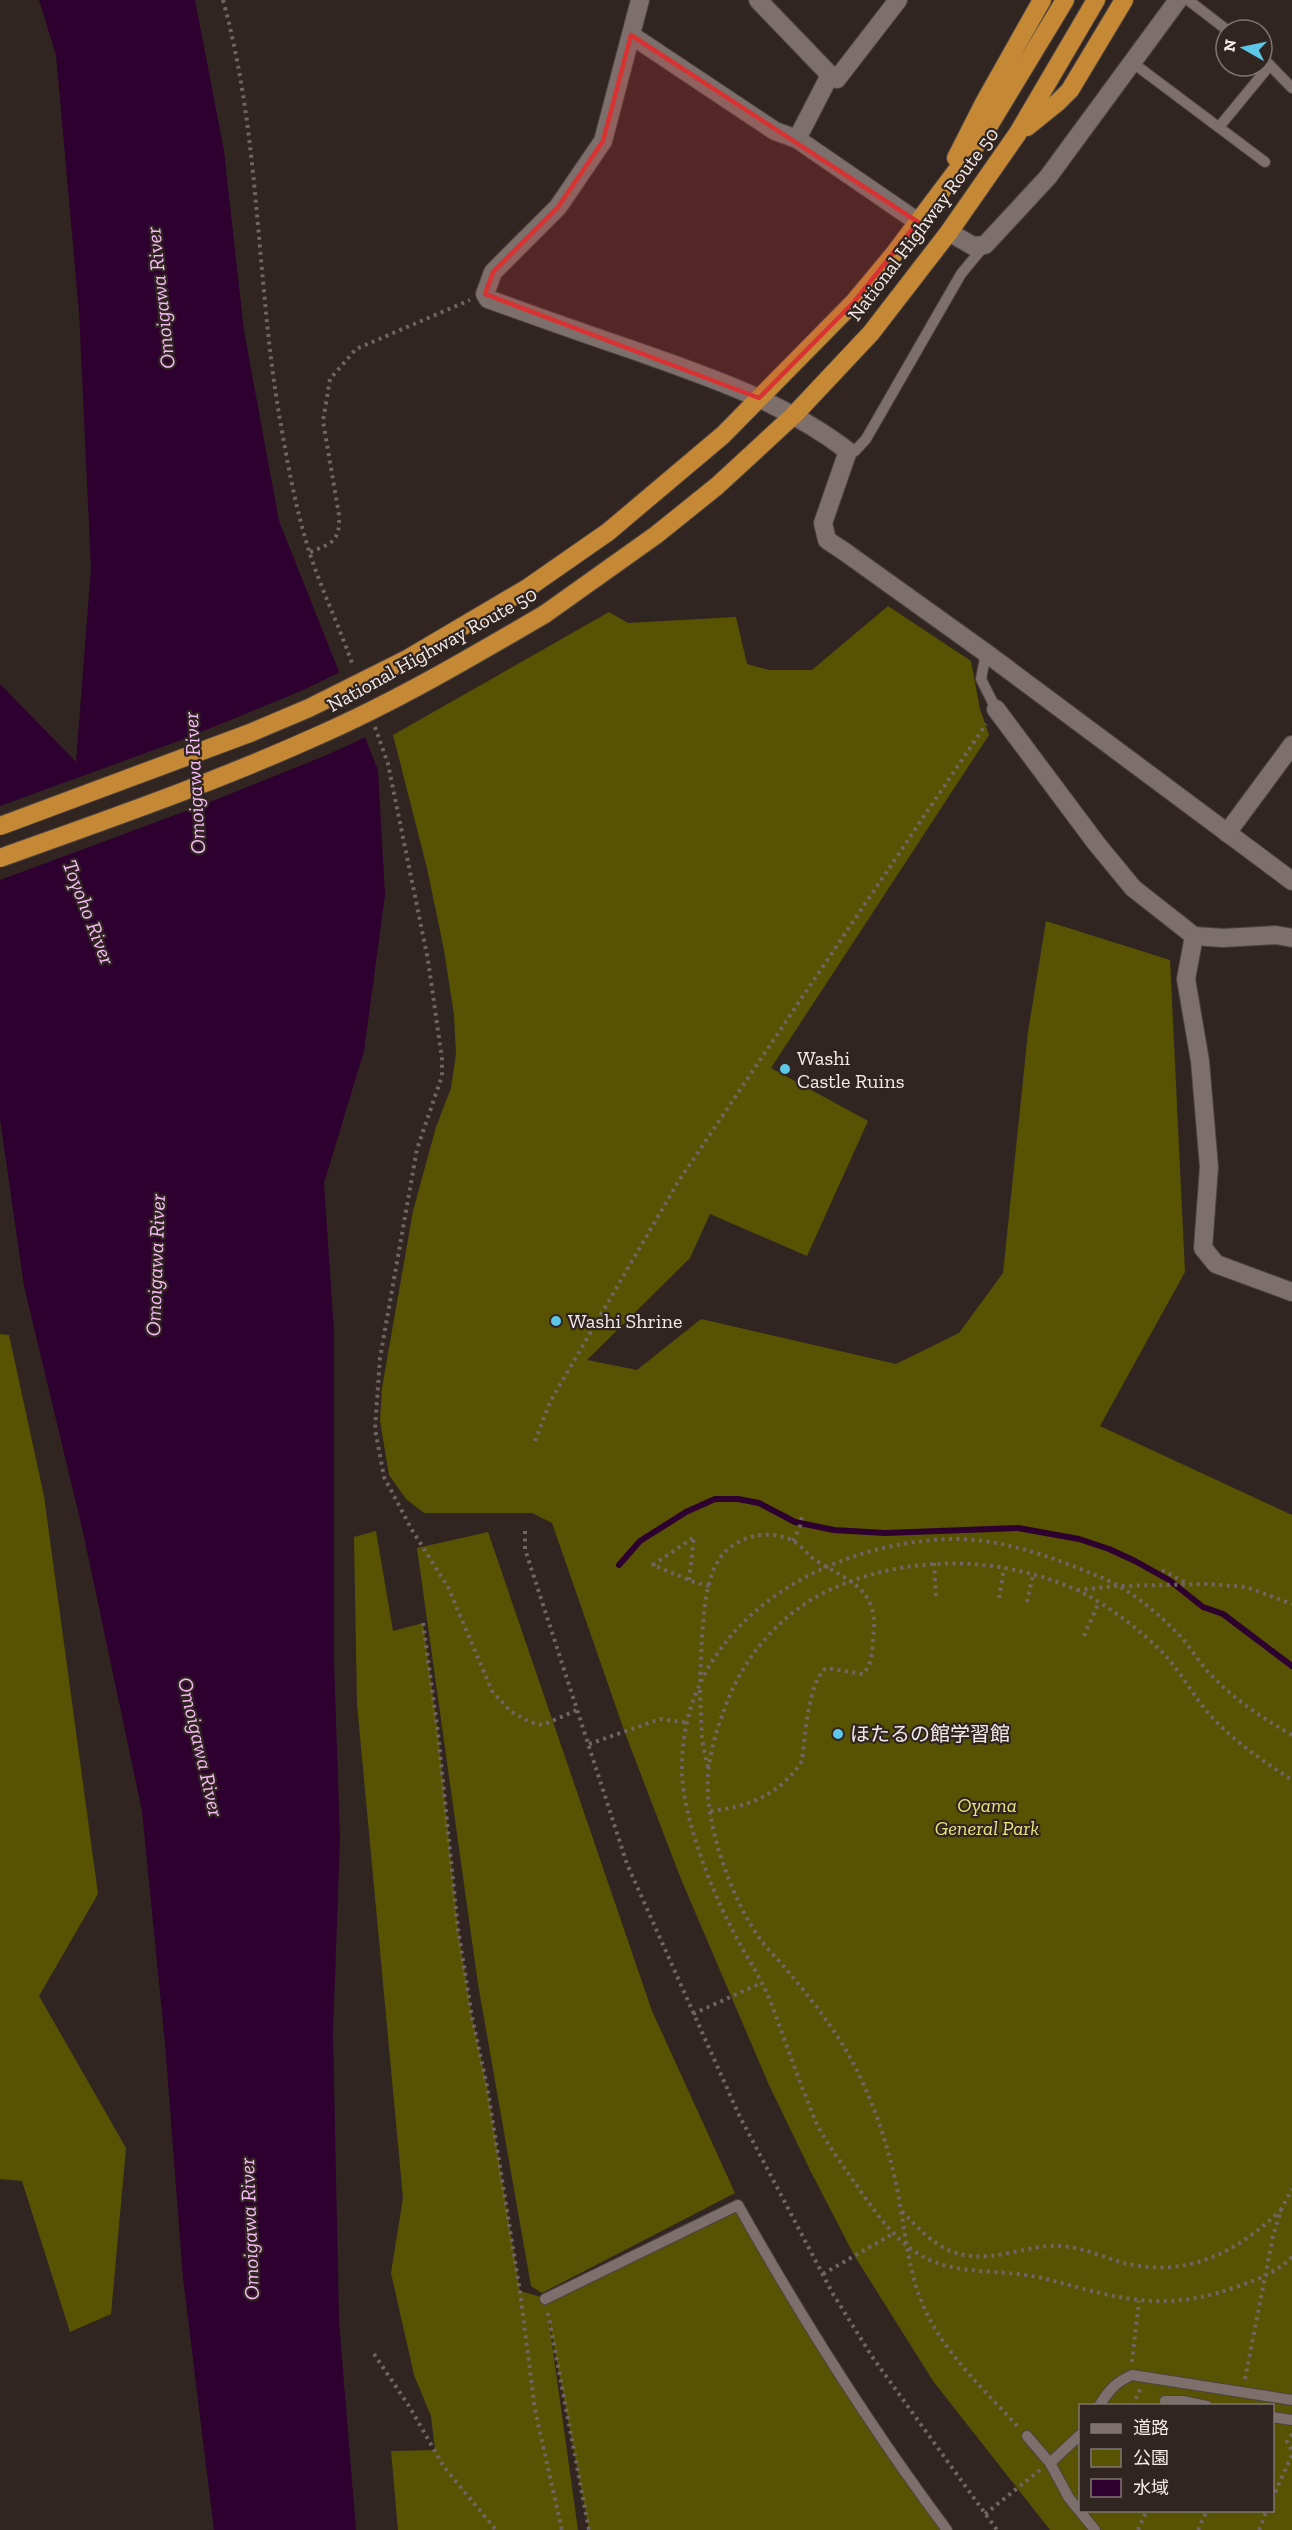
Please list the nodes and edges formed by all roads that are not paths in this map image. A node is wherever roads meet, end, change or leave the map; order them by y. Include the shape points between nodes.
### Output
1 (640, 0) edge
2 (758, 0) edge
3 (898, 0) edge
4 (1042, 0) edge
5 (1065, 0) edge
6 (1096, 0) edge
7 (1124, 0) edge
8 (1178, 0) edge
9 (1188, 0) edge
10 (1214, 20) edge
11 (631, 34) junction
12 (1133, 63) junction
13 (1274, 69) edge
14 (830, 75) junction
15 (1254, 78) edge
16 (1292, 88) edge
17 (1219, 127) junction
18 (1018, 133) junction
19 (797, 139) junction
20 (1265, 162) dead end
21 (933, 202) junction
22 (918, 222) junction
23 (949, 232) junction
24 (985, 245) junction
25 (759, 398) junction
26 (794, 416) junction
27 (848, 451) junction
28 (986, 652) junction
29 (996, 709) joint
30 (1292, 745) edge
31 (0, 826) edge
32 (1227, 833) junction
33 (0, 858) edge
34 (1292, 881) edge
35 (1194, 936) junction
36 (1292, 938) edge
37 (1292, 1292) edge
38 (545, 2299) road end
39 (1292, 2400) edge
40 (1165, 2401) dead end
41 (1100, 2404) edge
42 (1197, 2404) edge
43 (1274, 2417) edge
44 (1292, 2420) edge
45 (1027, 2436) road end
46 (1079, 2436) edge
47 (1050, 2463) junction
48 (1079, 2510) edge
49 (1080, 2512) edge
50 (947, 2530) edge
51 (1095, 2530) edge

1 - 11 street
2 - 14 street
3 - 14 street via 841,75 837,79
4 - 21 highway
5 - 21 highway, National Highway Route 50 via 982,137
6 - 18 highway, National Highway Route 50
7 - 18 highway via 1070,90
8 - 12 street
9 - 10 lane
11 - 19 street via 775,131
11 - 25 street via 603,141 558,207 494,272 485,294 488,299 724,382
12 - 17 lane
12 - 24 street via 1048,177
13 - 16 lane
14 - 19 street
15 - 17 lane
17 - 20 lane
18 - 23 highway, National Highway Route 50
19 - 22 street
21 - 22 highway, National Highway Route 50
22 - 25 highway, National Highway Route 50 via 854,302
23 - 24 street via 973,246
23 - 26 highway, National Highway Route 50 via 871,333
24 - 27 lane via 960,274 866,439 855,450
25 - 26 street
25 - 31 highway, National Highway Route 50, bridge via 723,435 608,532 529,586 407,658 309,708
26 - 27 street
26 - 33 highway, National Highway Route 50, bridge via 688,510 545,614 421,685 317,736 198,785
27 - 28 street via 823,523 827,540
28 - 29 lane via 981,679
28 - 32 street
29 - 35 street via 1133,888
30 - 32 street
32 - 34 street
35 - 36 street
35 - 37 street via 1186,979 1200,1061 1209,1167 1203,1248 1216,1264
38 - 50 lane via 738,2205 882,2440
39 - 41 lane via 1132,2375 1111,2388
40 - 42 lane
43 - 44 lane
45 - 47 lane
46 - 47 lane
47 - 48 lane
49 - 51 lane

